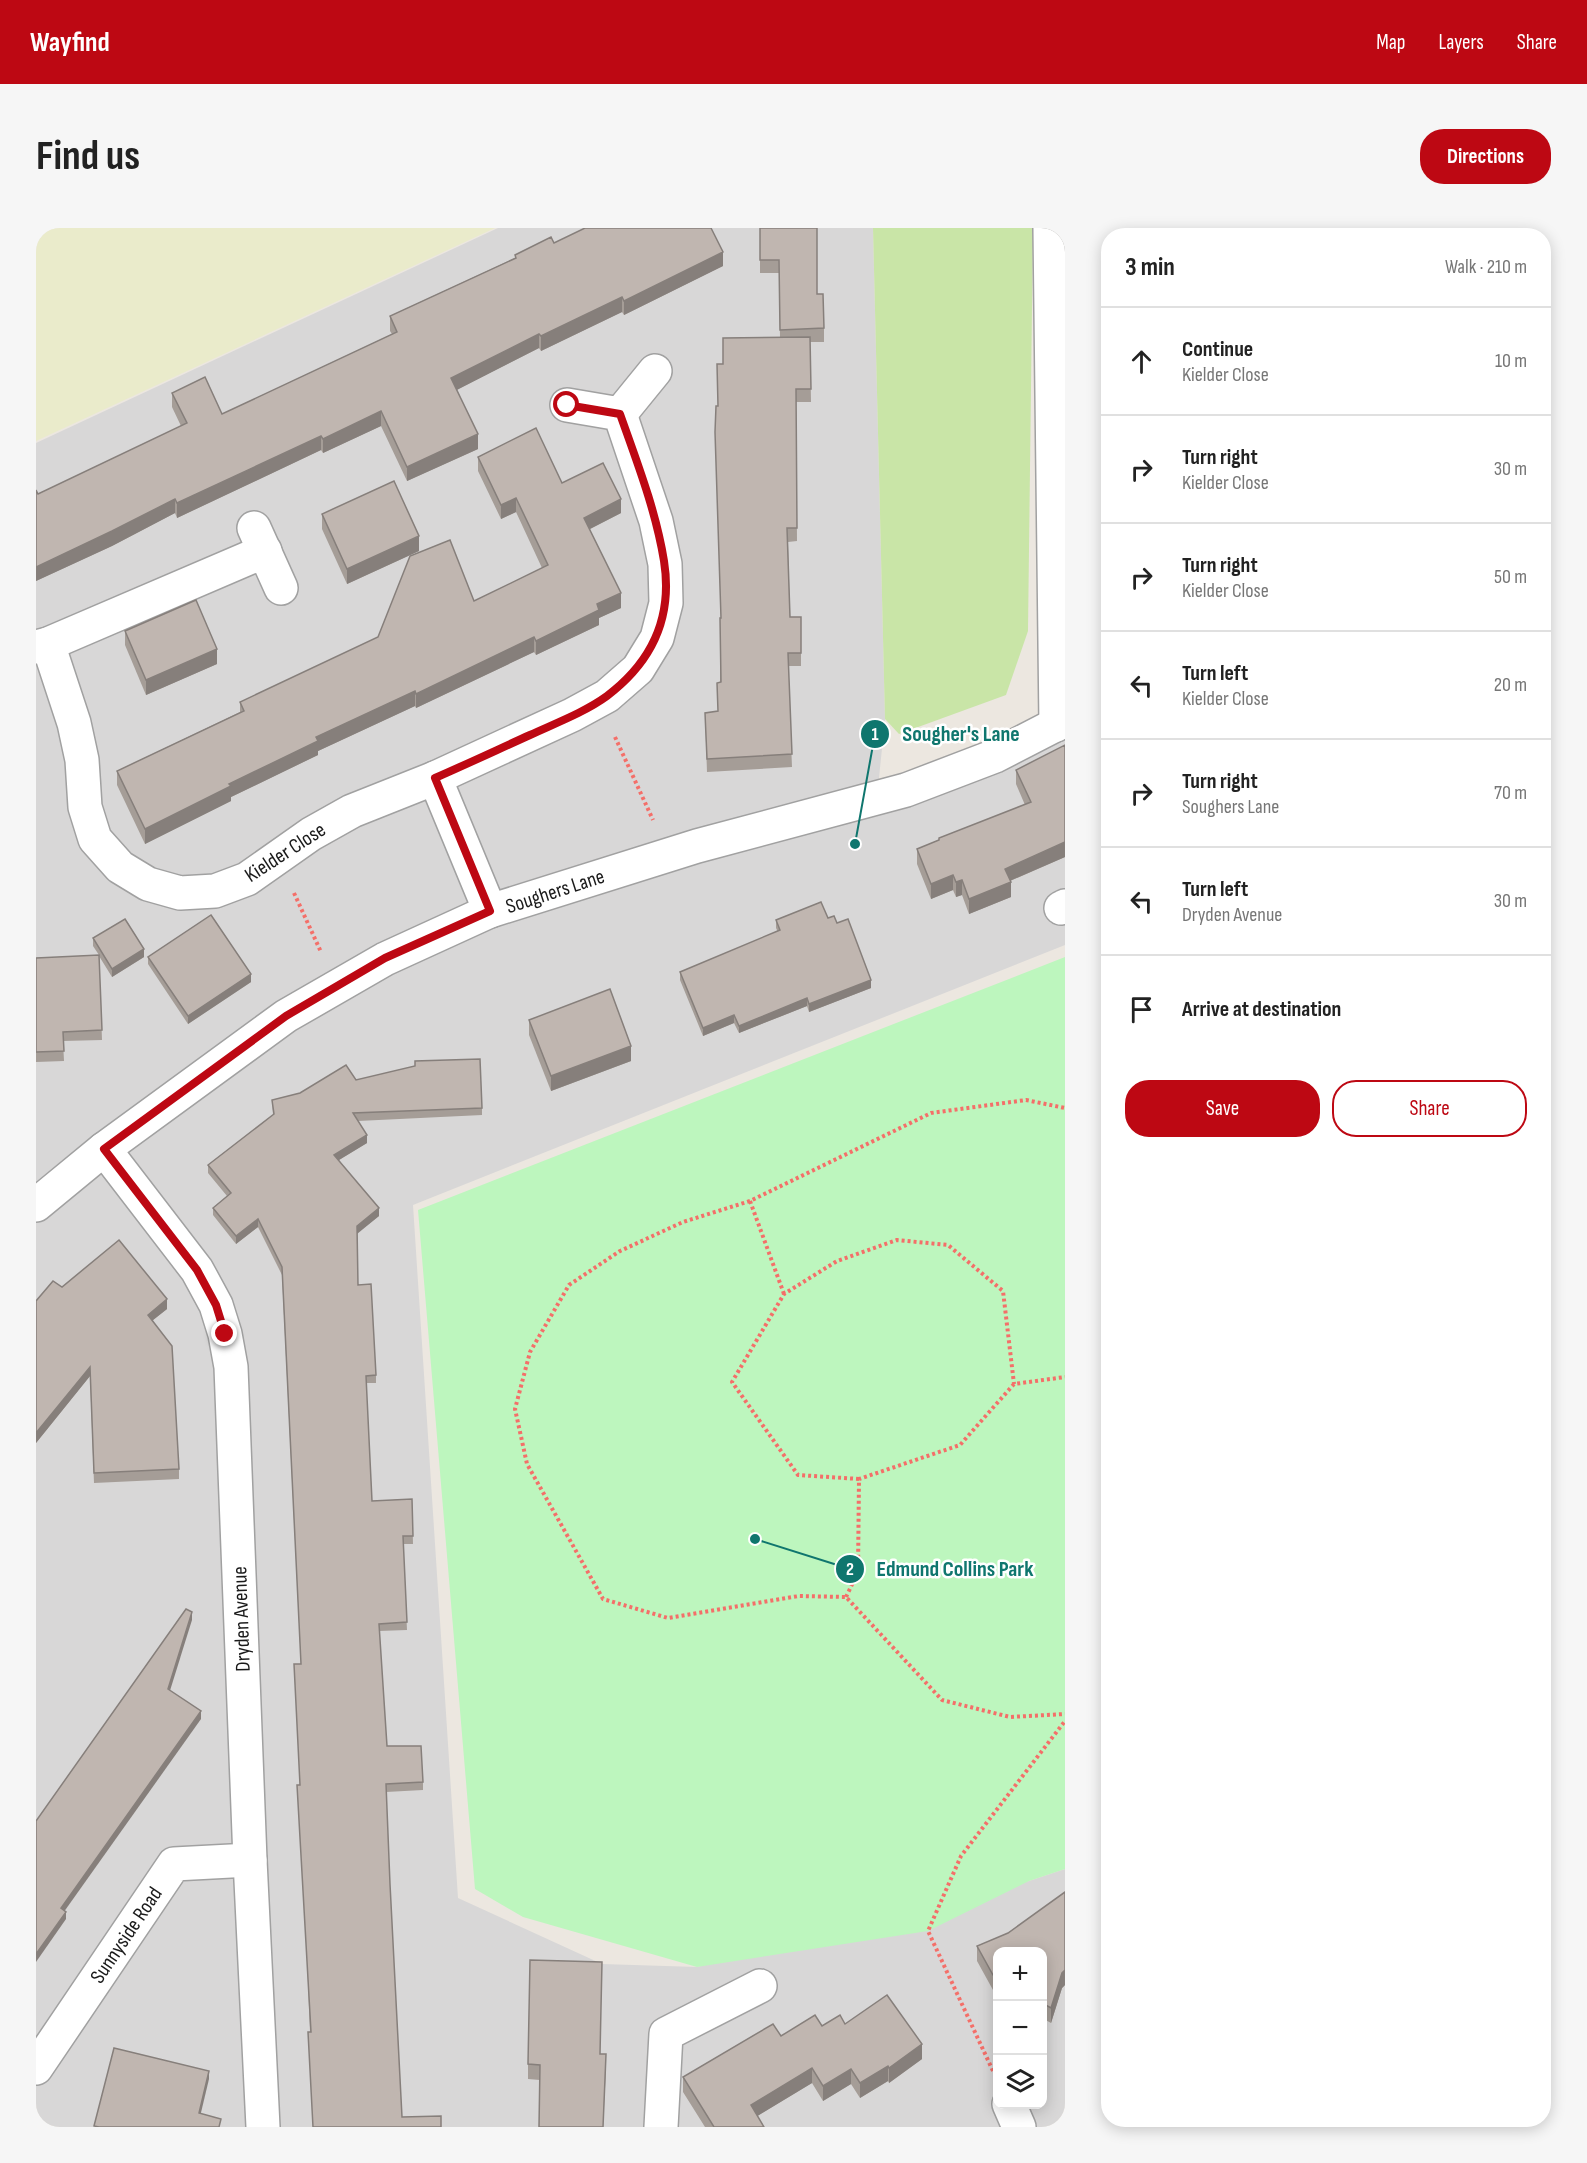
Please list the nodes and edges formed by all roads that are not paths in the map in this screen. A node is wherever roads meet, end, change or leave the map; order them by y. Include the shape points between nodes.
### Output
1 (1050, 228) edge
2 (655, 371) dead end
3 (567, 405) dead end
4 (620, 414) junction
5 (281, 588) dead end
6 (42, 645) edge
7 (1061, 722) edge
8 (435, 778) junction
9 (490, 911) junction
10 (104, 1149) junction
11 (38, 1200) edge
12 (250, 1860) junction
13 (760, 1986) dead end
14 (36, 2068) edge
15 (1011, 2109) edge
16 (263, 2127) edge
17 (661, 2127) edge
18 (1019, 2127) edge

1 - 7 street
2 - 4 street
3 - 4 street
4 - 8 street, Kielder Close via 656,520 665,564 666,603 657,638 638,669 607,696
5 - 6 street, Kielder Close via 260,540
6 - 8 street, Kielder Close via 75,723 85,807 95,839 120,867 148,884 180,893 215,891 247,879 352,811
7 - 9 street, Soughers Lane via 995,756 906,790 669,854
8 - 9 street
9 - 10 street, Soughers Lane via 385,958 286,1016
10 - 11 street, Soughers Lane
10 - 12 street, Dryden Avenue via 197,1270 216,1305 225,1334 231,1367
12 - 14 street, Sunnyside Road via 174,1864
12 - 16 street, Dryden Avenue
13 - 17 street via 666,2034
15 - 18 street

